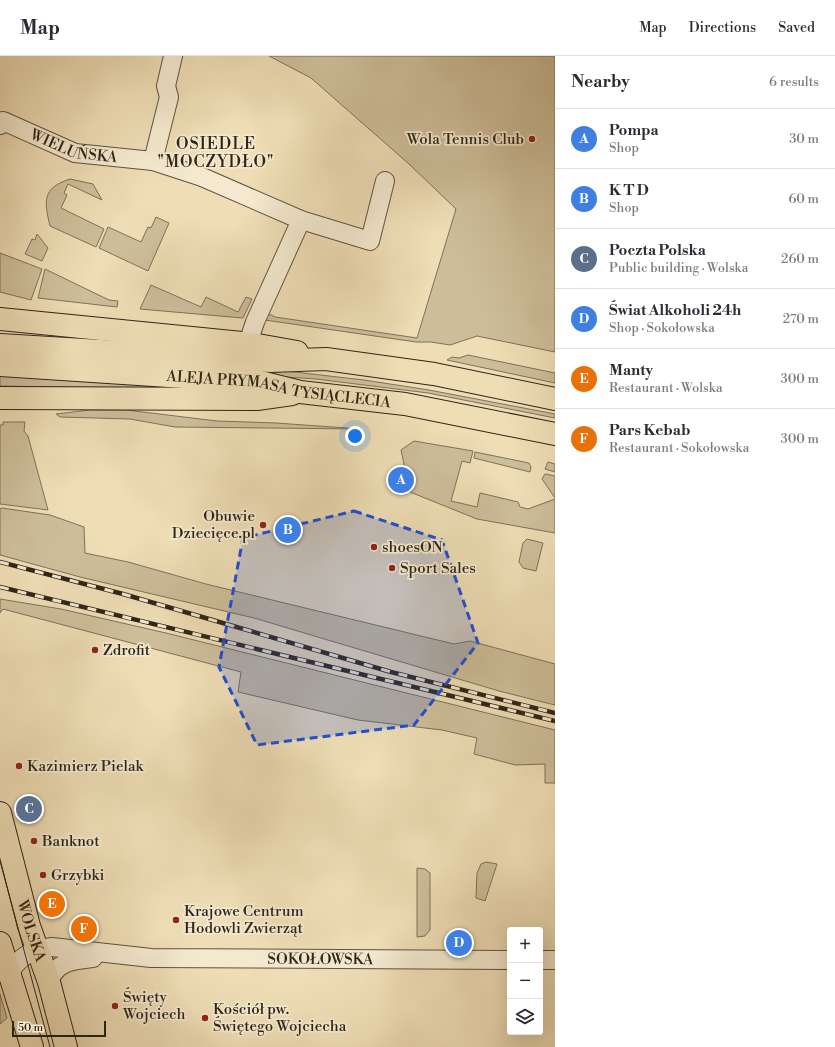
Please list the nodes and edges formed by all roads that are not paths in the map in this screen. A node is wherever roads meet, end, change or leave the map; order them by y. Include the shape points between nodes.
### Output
1 (173, 56) edge
2 (0, 124) edge
3 (153, 161) junction
4 (385, 181) dead end
5 (301, 220) junction
6 (0, 319) edge
7 (248, 343) junction
8 (0, 345) edge
9 (326, 360) junction
10 (0, 365) edge
11 (305, 392) junction
12 (0, 398) edge
13 (555, 399) edge
14 (555, 434) edge
15 (0, 813) edge
16 (0, 943) edge
17 (37, 950) junction
18 (130, 955) junction
19 (507, 960) edge
20 (543, 960) edge
21 (555, 960) edge
22 (12, 982) junction
23 (49, 982) junction
24 (32, 1047) edge
25 (66, 1047) edge

1 - 3 street via 166,86 169,97
2 - 3 street, WIELUŃSKA via 3,121 75,153
3 - 5 street, WIELUŃSKA via 202,177
4 - 5 street, WIELUŃSKA via 370,241
5 - 7 street
6 - 7 main road
7 - 9 main road
8 - 9 main road, ALEJA PRYMASA TYSIĄCLECIA via 270,361
9 - 13 main road, ALEJA PRYMASA TYSIĄCLECIA via 434,374
10 - 11 main road, ALEJA PRYMASA TYSIĄCLECIA via 260,382
11 - 12 main road via 257,399
11 - 14 main road, ALEJA PRYMASA TYSIĄCLECIA via 405,404
15 - 17 main road, WOLSKA
16 - 22 main road
17 - 18 street, SOKOŁOWSKA via 52,946
17 - 22 street, SOKOŁOWSKA via 21,958
17 - 23 main road, WOLSKA
18 - 19 street, SOKOŁOWSKA via 181,958
18 - 23 street, SOKOŁOWSKA via 67,962 54,970
20 - 21 street
22 - 23 main road via 36,977
22 - 24 main road
23 - 25 main road, WOLSKA

